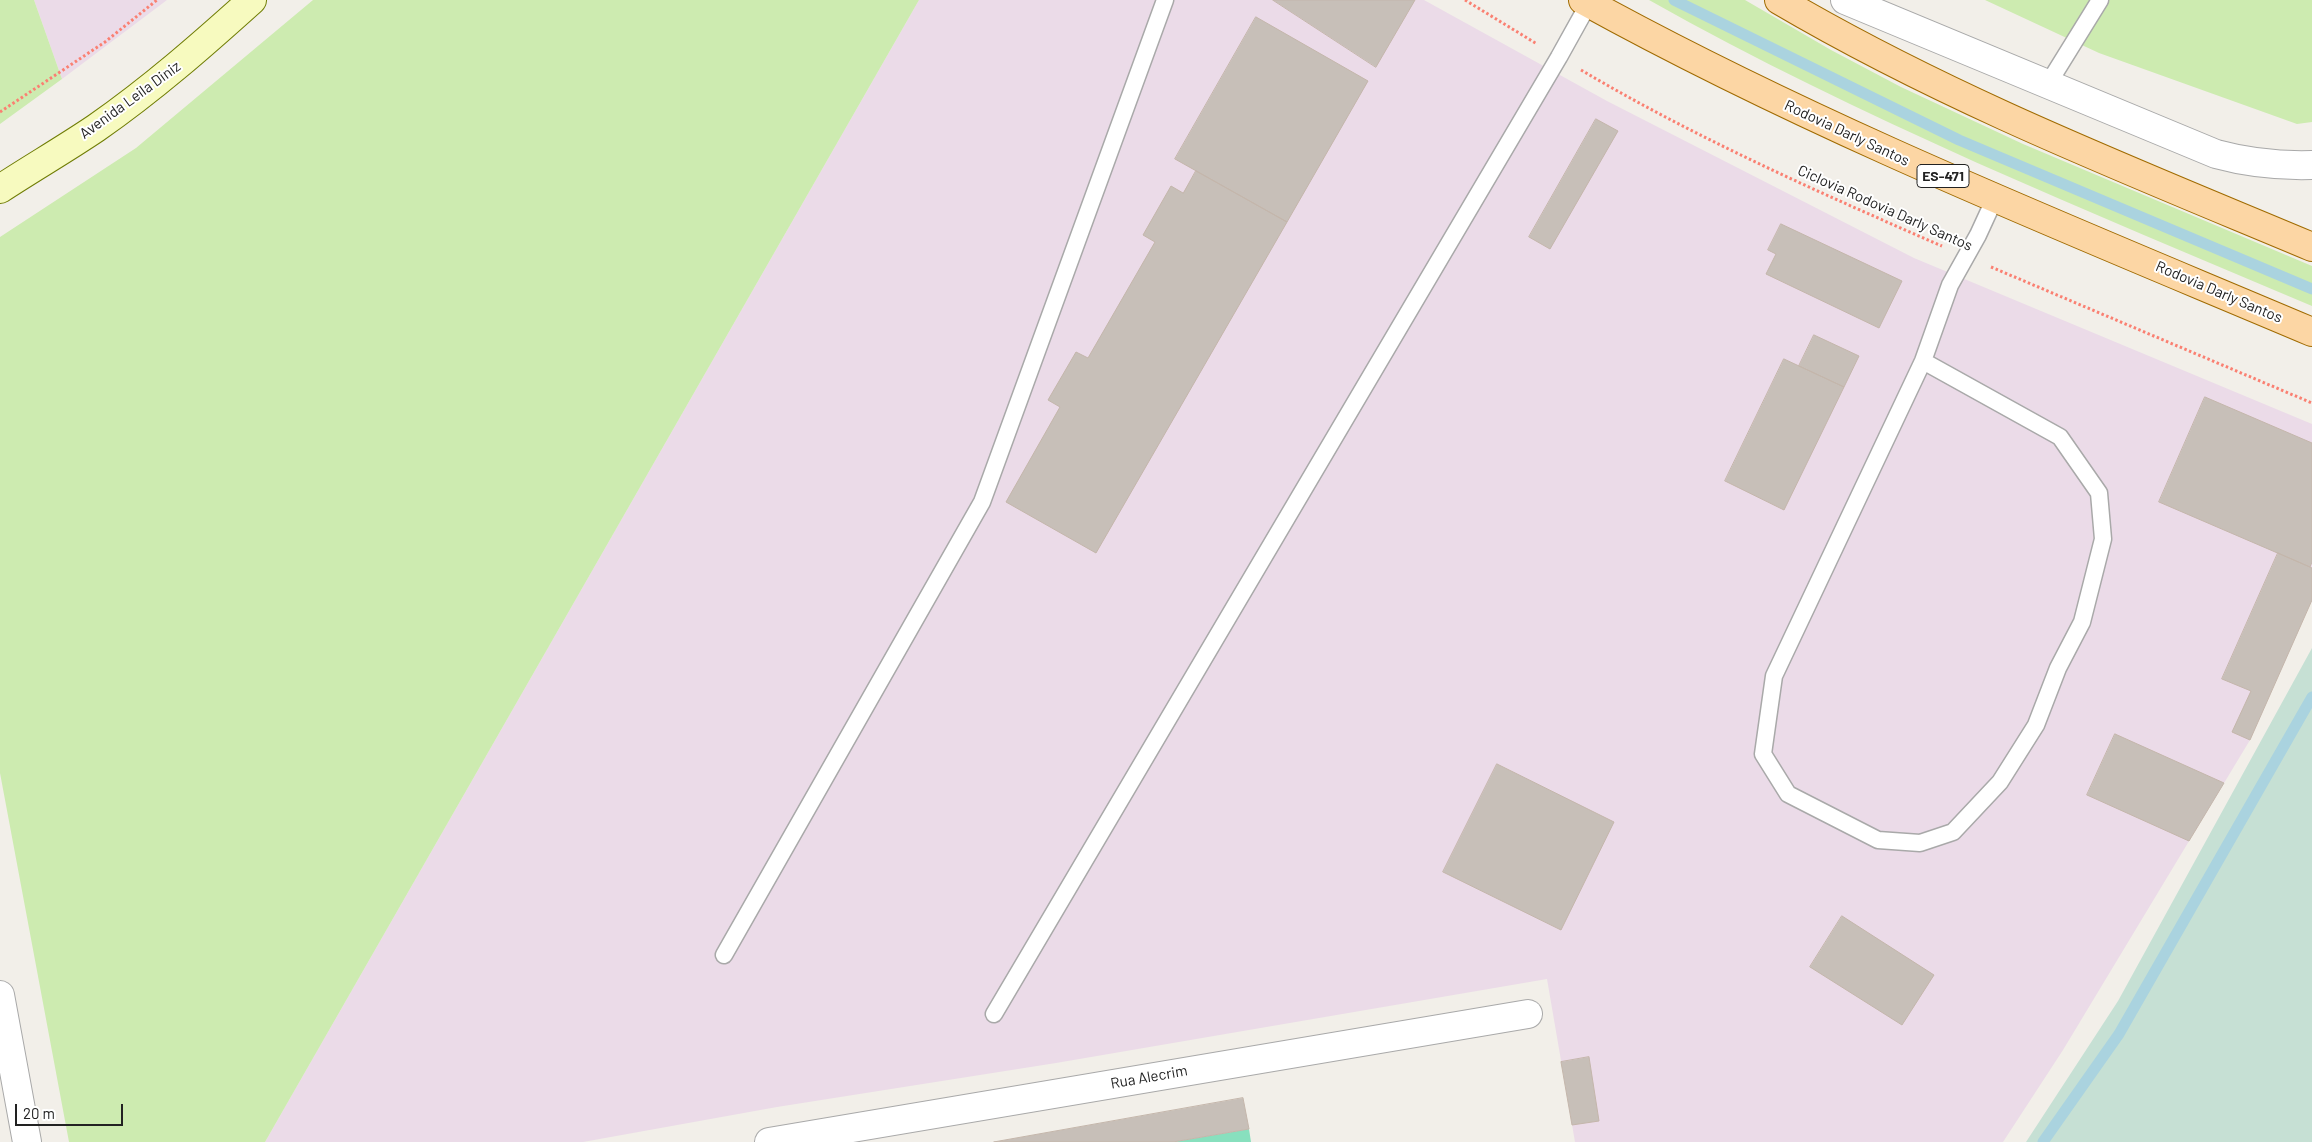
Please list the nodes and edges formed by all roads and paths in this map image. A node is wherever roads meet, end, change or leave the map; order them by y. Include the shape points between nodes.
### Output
1 (157, 0) edge
2 (252, 0) edge
3 (1165, 0) edge
4 (1465, 0) edge
5 (1779, 0) edge
6 (1845, 0) edge
7 (2100, 0) edge
8 (1586, 2) edge
9 (1559, 57) junction
10 (2048, 84) junction
11 (0, 112) edge
12 (2312, 165) edge
13 (0, 189) edge
14 (1995, 198) junction
15 (2312, 247) edge
16 (1966, 256) junction
17 (2312, 332) edge
18 (1923, 362) junction
19 (2312, 403) edge
20 (724, 955) dead end
21 (0, 995) edge
22 (994, 1014) dead end
23 (1528, 1014) dead end
24 (884, 1132) edge
25 (27, 1142) edge
26 (769, 1142) edge

1 - 11 path via 105,42
2 - 13 main road, Avenida Leila Diniz via 198,50 96,128
3 - 20 lane via 982,502
4 - 9 path, Ciclovia Rodovia Darly Santos
5 - 15 main road via 1879,56 2028,128
6 - 10 street
7 - 10 lane
8 - 9 lane
8 - 14 main road, Rodovia Darly Santos / ES-471 via 1684,55 1799,111
9 - 16 path, Ciclovia Rodovia Darly Santos via 1758,162
9 - 22 lane
10 - 12 street via 2216,154 2249,163
14 - 16 lane
14 - 17 main road, Rodovia Darly Santos / ES-471
16 - 18 lane via 1950,285
16 - 19 path, Ciclovia Rodovia Darly Santos
18 - 18 lane via 1774,676 1764,754 1788,794 1878,840 1920,844 1953,832 2000,782 2036,725 2058,668 2082,622 2104,539 2099,493 2060,437
21 - 25 street
23 - 24 street, Rua Alecrim
24 - 26 street, Rua Alecrim

